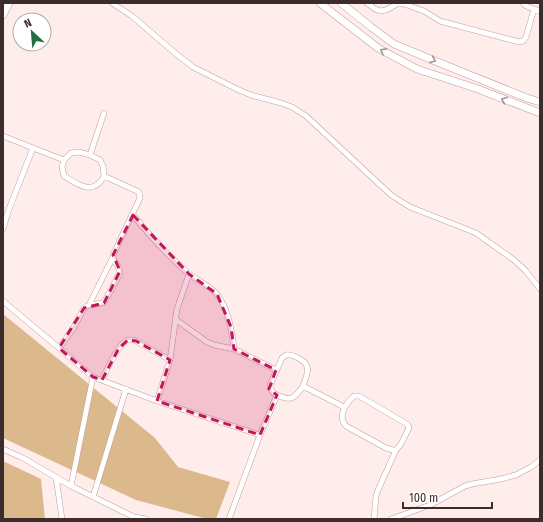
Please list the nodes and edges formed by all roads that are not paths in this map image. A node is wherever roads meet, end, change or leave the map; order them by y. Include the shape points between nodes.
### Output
1 (9, 3) edge
2 (112, 3) edge
3 (320, 3) edge
4 (341, 3) edge
5 (368, 3) edge
6 (523, 3) edge
7 (394, 4) edge
8 (534, 9) junction
9 (540, 11) edge
10 (3, 15) edge
11 (540, 102) edge
12 (104, 113) dead end
13 (540, 113) edge
14 (3, 136) edge
15 (34, 148) junction
16 (90, 155) junction
17 (64, 160) junction
18 (104, 176) junction
19 (6, 208) edge
20 (133, 215) junction
21 (3, 229) edge
22 (113, 257) junction
23 (189, 274) junction
24 (540, 289) edge
25 (3, 301) edge
26 (89, 305) junction
27 (175, 319) junction
28 (59, 348) junction
29 (234, 350) junction
30 (170, 360) junction
31 (276, 370) junction
32 (93, 377) junction
33 (102, 380) junction
34 (303, 386) junction
35 (126, 389) junction
36 (277, 396) junction
37 (157, 401) junction
38 (344, 407) junction
39 (260, 435) junction
40 (3, 449) edge
41 (396, 450) junction
42 (540, 460) edge
43 (56, 477) junction
44 (71, 486) junction
45 (93, 497) junction
46 (62, 519) edge
47 (146, 519) edge
48 (229, 519) edge
49 (374, 519) edge
50 (390, 519) edge

1 - 10 main road
2 - 24 street via 132,16 193,67 241,91 281,103 306,116 391,195 410,207 476,233 514,260
13 -> 3 main road via 417,69 378,48
4 -> 11 main road via 394,44
5 - 7 street via 380,11
6 - 8 street
7 - 8 street via 404,4 424,11 440,21 520,42 526,38
8 - 9 street
12 - 16 street
14 - 15 street
15 - 17 street
15 - 19 street
16 - 17 street via 71,153
16 - 18 street via 100,160
17 - 18 street via 64,176 76,183 95,186
18 - 20 street via 139,192 140,198
19 - 21 street
20 - 22 street
20 - 23 street via 161,248
22 - 26 street
22 - 26 street via 120,269 119,274 105,301
23 - 27 street
23 - 29 street via 214,291 219,298 231,327
25 - 28 street
26 - 28 street via 84,308
27 - 29 street via 207,342
27 - 30 street
28 - 32 street
29 - 31 street
30 - 33 street via 132,339 128,340 119,348
30 - 37 street
31 - 34 street via 286,355 301,360 307,365 308,370
31 - 36 street via 270,387
32 - 33 street
32 - 44 street
33 - 35 street
34 - 36 street via 292,398 284,399
34 - 38 street
35 - 37 street
35 - 45 street
36 - 39 street
37 - 39 street
38 - 41 street via 342,419 346,426 386,448
38 - 41 street via 357,396 405,422 408,430
39 - 48 street
40 - 43 street
41 - 49 street via 376,496
42 - 50 street via 516,475 465,486 430,505
43 - 44 street
43 - 46 street
44 - 45 street
45 - 47 street via 134,517

